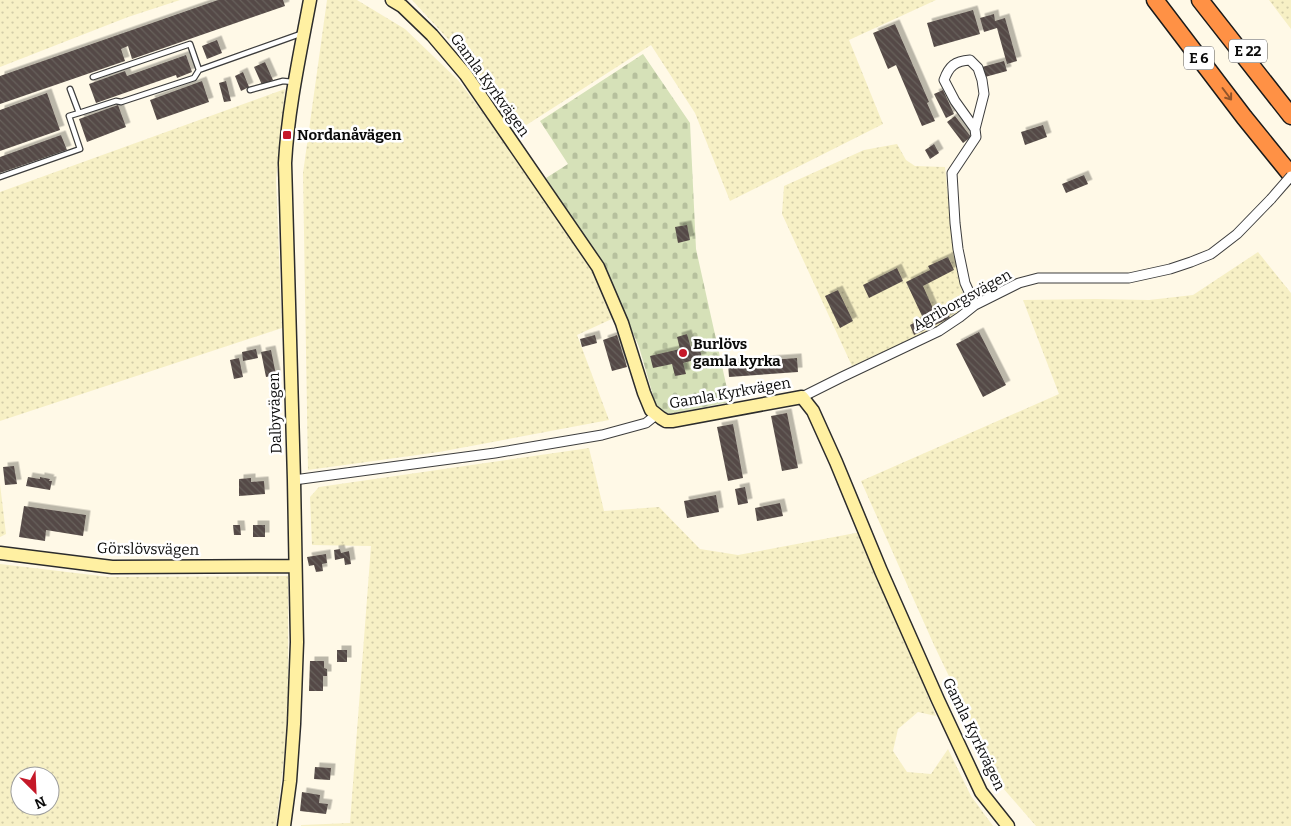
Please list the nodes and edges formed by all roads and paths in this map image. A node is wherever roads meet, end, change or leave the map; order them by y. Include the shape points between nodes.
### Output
1 (310, 0) edge
2 (392, 0) edge
3 (1155, 0) edge
4 (1201, 0) edge
5 (304, 32) junction
6 (199, 70) junction
7 (93, 77) dead end
8 (295, 82) junction
9 (70, 89) dead end
10 (250, 90) dead end
11 (1291, 104) edge
12 (78, 113) junction
13 (1291, 116) edge
14 (1244, 117) junction
15 (975, 129) junction
16 (1291, 175) edge
17 (0, 177) edge
18 (1291, 186) edge
19 (975, 305) junction
20 (802, 397) junction
21 (656, 415) junction
22 (294, 480) junction
23 (0, 553) edge
24 (295, 566) junction
25 (284, 826) edge
26 (1008, 826) edge

1 - 5 street, Dalbyvägen
2 - 21 street, Gamla Kyrkvägen via 432,35 466,75 598,267 622,323 644,393
3 -> 14 highway, E 6
4 - 11 highway, E 22
4 - 13 highway, E 6
5 - 6 lane
5 - 8 street, Dalbyvägen
6 - 7 lane via 190,44
6 - 12 lane via 194,78
8 - 10 lane via 283,81
8 - 22 street, Dalbyvägen via 285,163
9 - 12 lane
12 - 17 lane via 69,116 80,149
14 - 16 highway, E 6
14 - 18 highway
15 - 15 street via 984,94 982,80 978,68 970,60 960,60 948,69 944,80
15 - 19 street via 976,137 952,173 958,249
16 - 19 street, Agriborgsvägen, bridge via 1238,234 1211,254 1170,269 1129,278 1038,278 1019,283
19 - 20 street, Agriborgsvägen via 939,330
20 - 21 street, Gamla Kyrkvägen via 672,421
20 - 26 street, Gamla Kyrkvägen via 813,411 981,792
21 - 22 street via 646,423 602,435 495,454
22 - 24 street, Dalbyvägen
23 - 24 street, Görslövsvägen via 112,566
24 - 25 street, Dalbyvägen via 294,724

